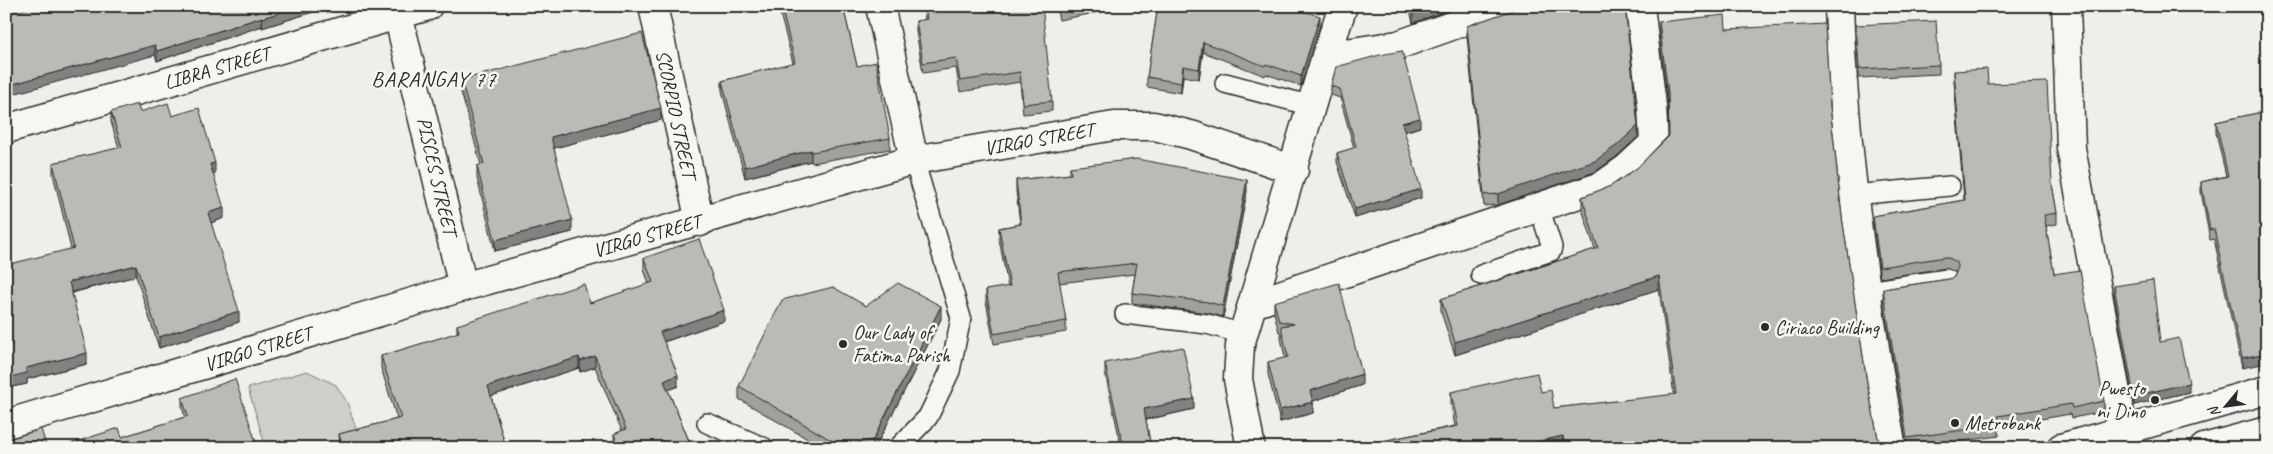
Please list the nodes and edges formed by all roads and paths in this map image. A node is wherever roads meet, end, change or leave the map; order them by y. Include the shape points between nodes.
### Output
1 (428, 6) edge
2 (653, 6) edge
3 (880, 6) edge
4 (1343, 6) edge
5 (1507, 6) edge
6 (1640, 6) edge
7 (1839, 6) edge
8 (2066, 6) edge
9 (397, 11) edge
10 (1326, 56) junction
11 (1224, 83) dead end
12 (1312, 106) junction
13 (6, 129) edge
14 (914, 160) junction
15 (1294, 170) junction
16 (1950, 186) dead end
17 (1854, 196) junction
18 (1538, 207) junction
19 (700, 222) junction
20 (1481, 275) dead end
21 (1947, 279) edge
22 (463, 287) junction
23 (1867, 291) junction
24 (1253, 304) junction
25 (1125, 314) dead end
26 (1244, 334) junction
27 (2267, 390) edge
28 (707, 423) dead end
29 (6, 424) edge
30 (2124, 430) junction
31 (2267, 431) edge
32 (765, 448) edge
33 (898, 448) edge
34 (1251, 448) edge
35 (1892, 448) edge
36 (2062, 448) edge
37 (2204, 448) edge

1 - 9 street, LIBRA STREET
2 - 19 street, SCORPIO STREET
3 - 14 street
4 - 10 street
5 - 10 street via 1398,45
6 - 18 street via 1654,144 1626,170 1602,186
7 - 17 street via 1841,78
8 - 30 street via 2071,148
9 - 13 street, LIBRA STREET
9 - 22 street, PISCES STREET
10 - 12 street
11 - 12 lane
12 - 15 street
14 - 15 street, VIRGO STREET via 1114,126 1154,126 1191,135
14 - 19 street, VIRGO STREET
14 - 33 lane via 961,318 950,371 928,418
15 - 24 street
16 - 17 lane
17 - 23 street
18 - 20 lane via 1551,251
18 - 24 street
19 - 22 street, VIRGO STREET
21 - 23 lane
22 - 29 street, VIRGO STREET
23 - 35 street
24 - 26 street
25 - 26 lane via 1207,324
26 - 34 street via 1240,345 1238,379
27 - 30 street
28 - 32 lane
30 - 36 street
31 - 37 street

